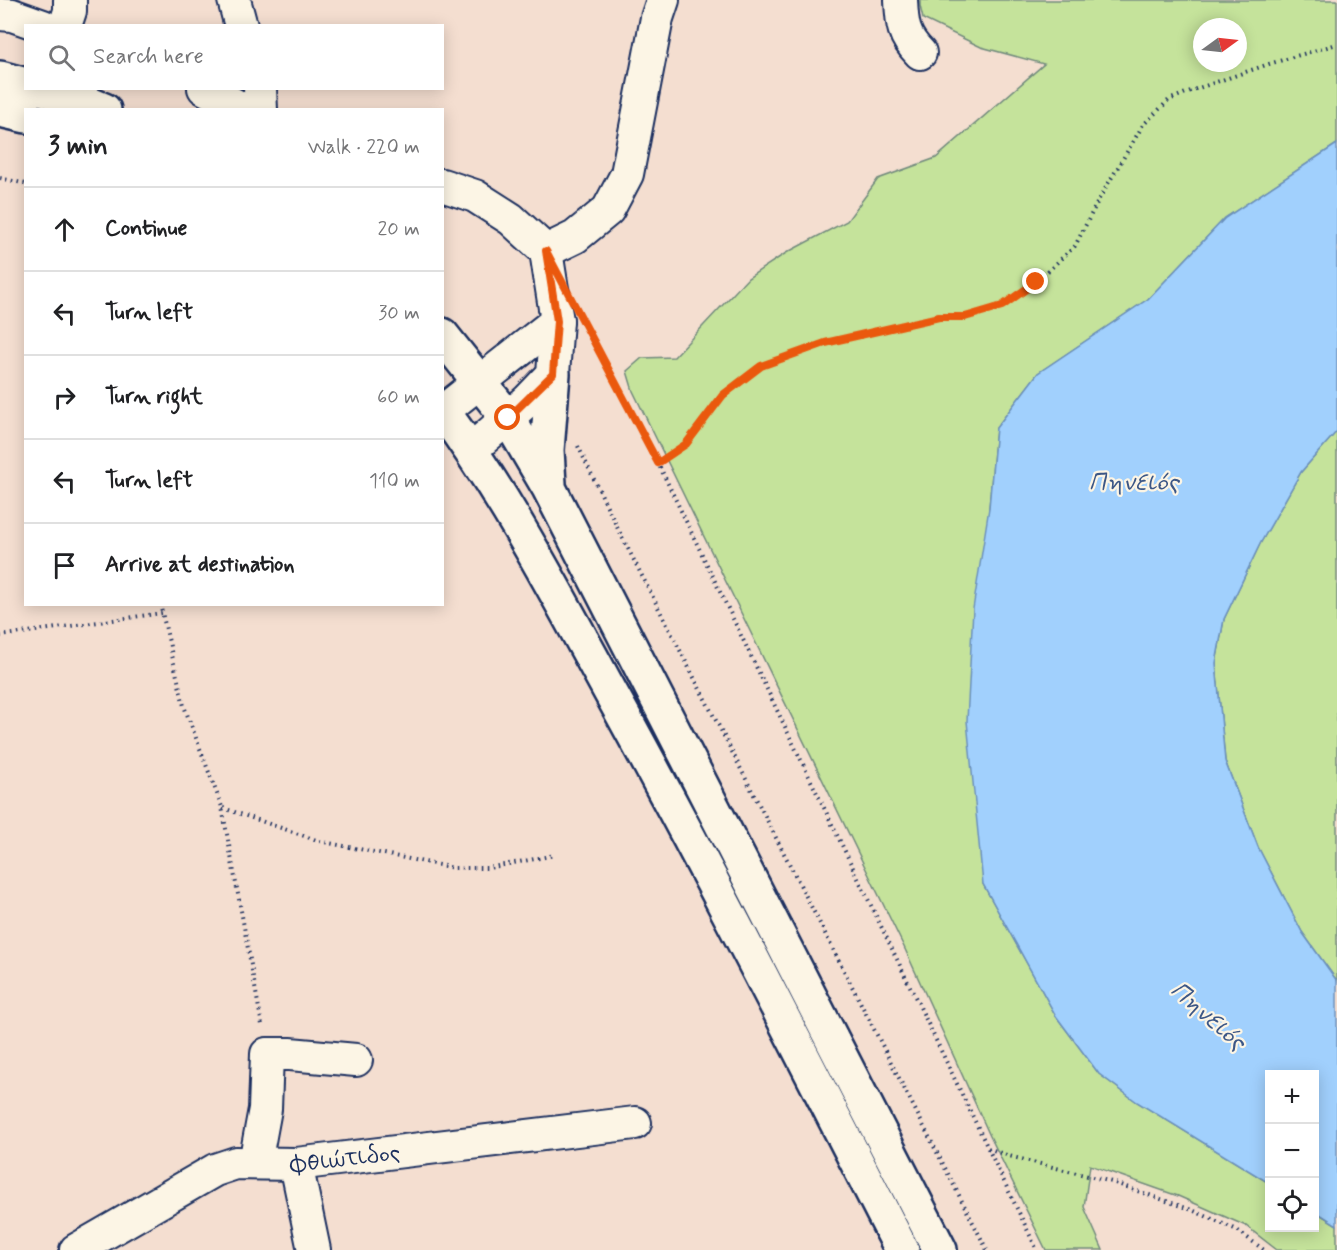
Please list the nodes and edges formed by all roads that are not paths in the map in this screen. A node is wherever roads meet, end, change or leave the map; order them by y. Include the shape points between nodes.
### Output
1 (70, 0) edge
2 (234, 0) edge
3 (663, 0) edge
4 (901, 0) edge
5 (7, 10) edge
6 (38, 24) edge
7 (66, 24) edge
8 (240, 24) edge
9 (920, 53) dead end
10 (0, 78) edge
11 (24, 84) edge
12 (47, 90) edge
13 (208, 90) edge
14 (260, 90) edge
15 (99, 108) edge
16 (240, 108) edge
17 (261, 108) edge
18 (0, 110) edge
19 (24, 116) edge
20 (444, 186) edge
21 (546, 251) junction
22 (571, 323) junction
23 (444, 336) edge
24 (553, 374) junction
25 (481, 381) junction
26 (444, 410) edge
27 (444, 412) edge
28 (508, 418) junction
29 (471, 450) junction
30 (549, 489) junction
31 (356, 1060) dead end
32 (635, 1123) dead end
33 (255, 1163) junction
34 (296, 1164) junction
35 (76, 1250) edge
36 (314, 1250) edge
37 (902, 1250) edge
38 (940, 1250) edge

1 - 7 street
2 - 8 street
3 - 21 street via 627,174 608,210 575,237
4 - 9 street via 902,26
5 - 6 street
10 - 11 highway
12 - 15 highway
13 - 16 street
14 - 17 street
18 - 19 highway
20 - 21 street via 475,196 511,219
21 - 22 street
22 - 24 street
22 - 25 street
23 - 25 highway
24 - 28 street
24 - 30 highway via 547,450
25 - 26 street
25 - 28 highway
27 - 29 highway
28 - 29 street
28 - 30 highway
29 - 37 highway via 518,525 699,853
30 - 38 highway
31 - 33 street via 267,1054 265,1109
32 - 34 street, Φθιώτιδος
33 - 34 street, Φθιώτιδος
33 - 35 street, Φθιώτιδος via 215,1170
34 - 36 street

